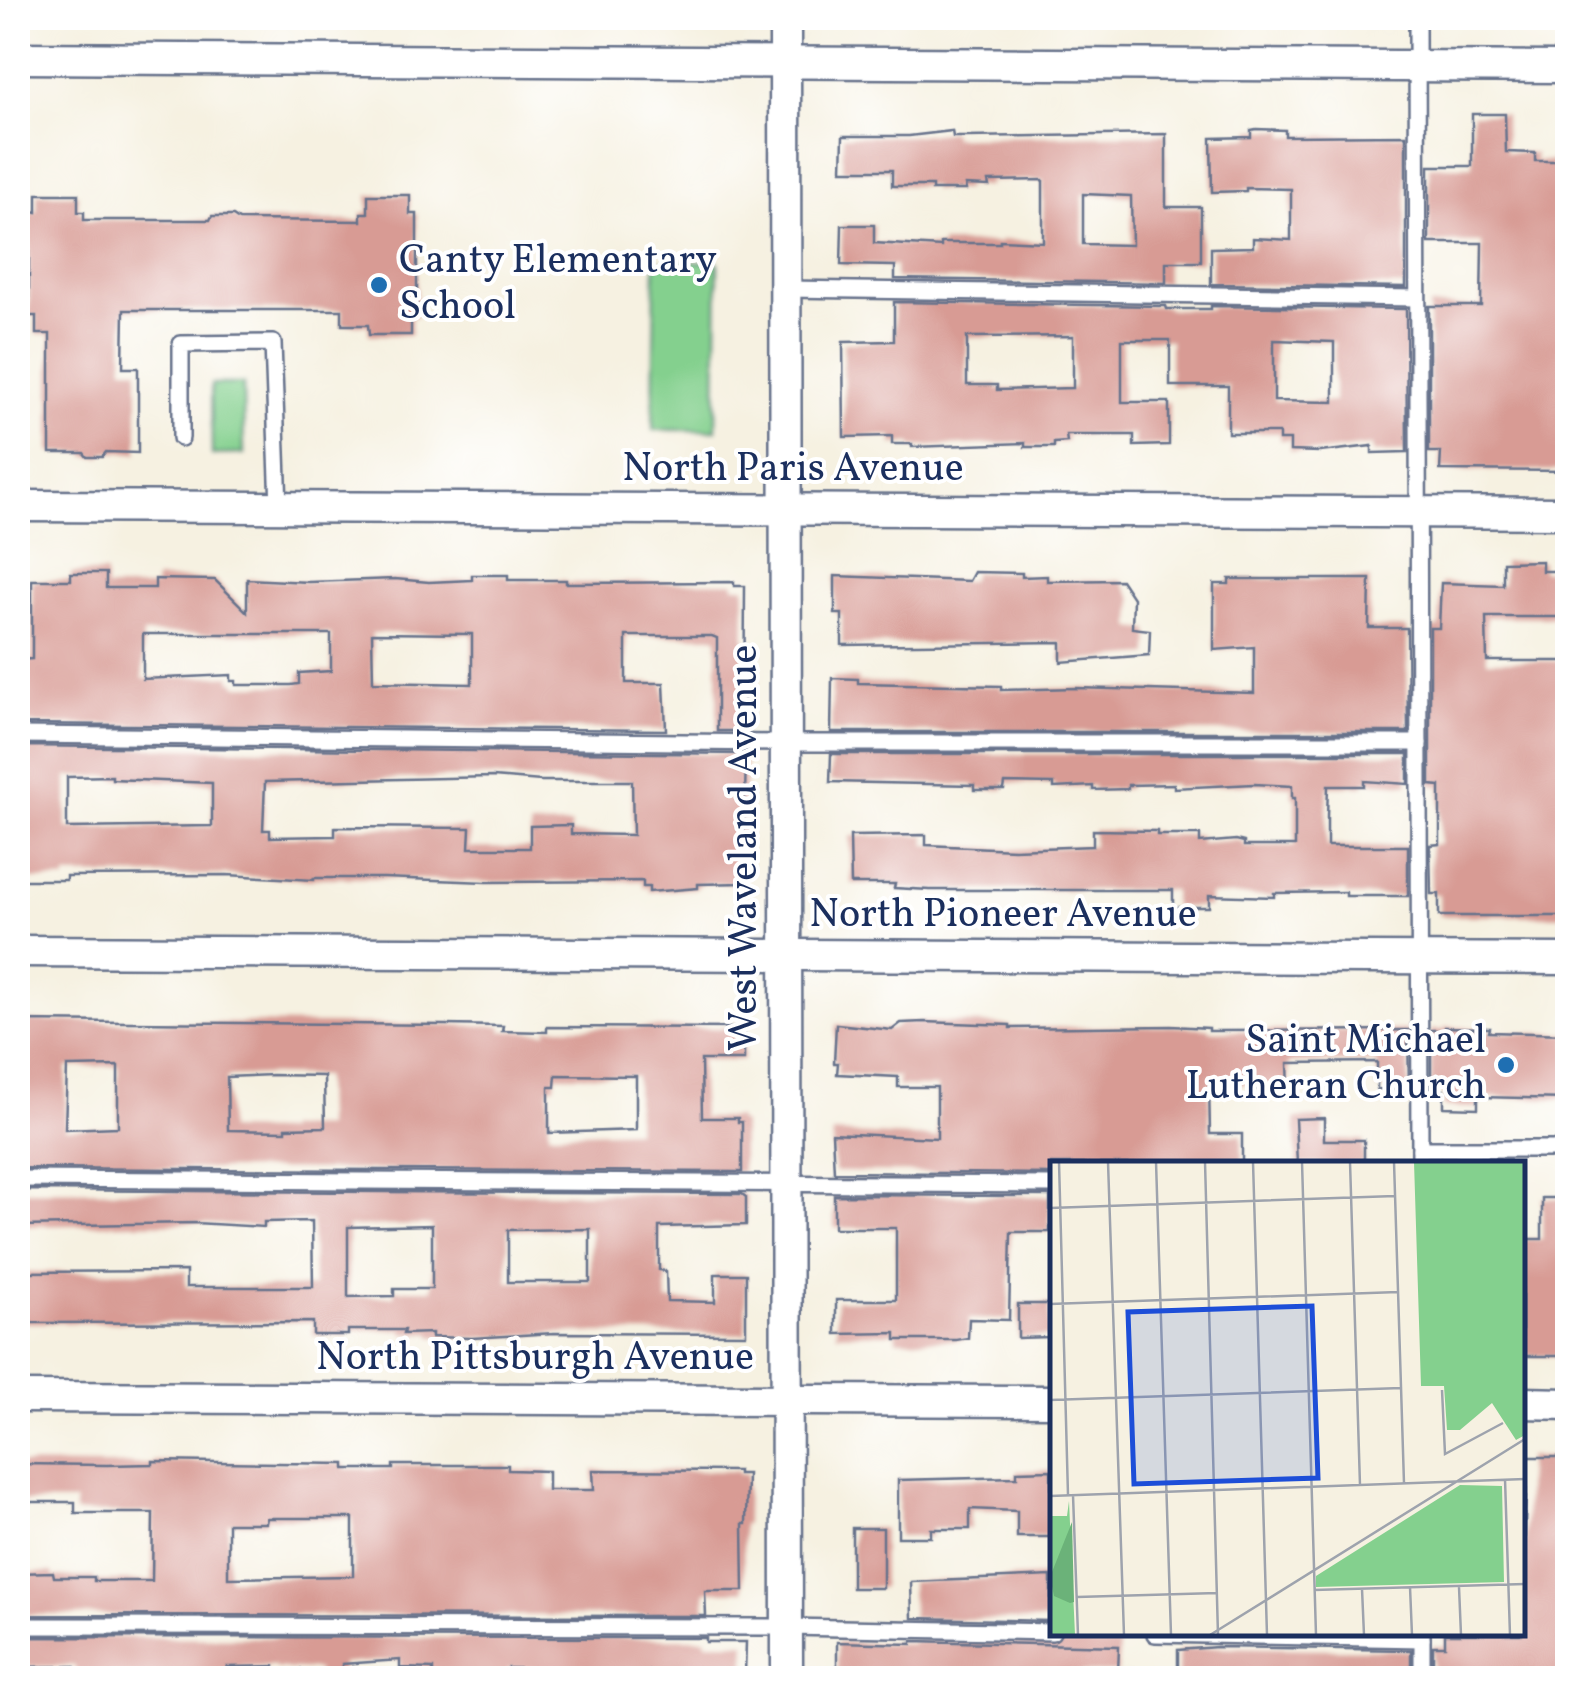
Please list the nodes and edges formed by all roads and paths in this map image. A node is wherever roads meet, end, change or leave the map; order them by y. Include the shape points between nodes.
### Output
1 (785, 18) edge
2 (1416, 18) edge
3 (18, 58) edge
4 (785, 62) junction
5 (1417, 66) junction
6 (1568, 66) edge
7 (786, 289) junction
8 (1417, 298) junction
9 (181, 438) dead end
10 (18, 506) edge
11 (279, 507) junction
12 (786, 510) junction
13 (1418, 512) junction
14 (1568, 513) edge
15 (18, 735) edge
16 (786, 743) junction
17 (1419, 743) junction
18 (18, 951) edge
19 (786, 956) junction
20 (1420, 959) junction
21 (1568, 960) edge
22 (1568, 1149) edge
23 (1420, 1156) edge
24 (18, 1179) edge
25 (786, 1184) junction
26 (1050, 1185) edge
27 (18, 1397) edge
28 (787, 1400) junction
29 (1050, 1402) edge
30 (1525, 1403) edge
31 (1568, 1404) edge
32 (18, 1626) edge
33 (787, 1626) junction
34 (1050, 1632) edge
35 (1422, 1636) edge
36 (787, 1678) edge
37 (1422, 1678) edge

1 - 4 street, West Waveland Avenue
2 - 5 lane
3 - 4 street
4 - 5 street
4 - 7 street, West Waveland Avenue
5 - 6 street
5 - 8 lane
7 - 8 lane
7 - 12 street, West Waveland Avenue
8 - 13 lane
9 - 11 lane via 181,344 273,343
10 - 11 street, North Paris Avenue
11 - 12 street, North Paris Avenue
12 - 13 street, North Paris Avenue
12 - 16 street, West Waveland Avenue
13 - 14 street, North Paris Avenue
13 - 17 lane
15 - 16 lane
16 - 17 lane
16 - 19 street, West Waveland Avenue
17 - 20 lane
18 - 19 street, North Pioneer Avenue
19 - 20 street, North Pioneer Avenue
19 - 25 street, West Waveland Avenue
20 - 21 street, North Pioneer Avenue
20 - 23 lane
22 - 23 lane
24 - 25 lane
25 - 26 lane
25 - 28 street, West Waveland Avenue
27 - 28 street, North Pittsburgh Avenue
28 - 29 street, North Pittsburgh Avenue
28 - 33 street, West Waveland Avenue
30 - 31 street
32 - 33 lane
33 - 34 lane
33 - 36 street, West Waveland Avenue
35 - 37 lane

